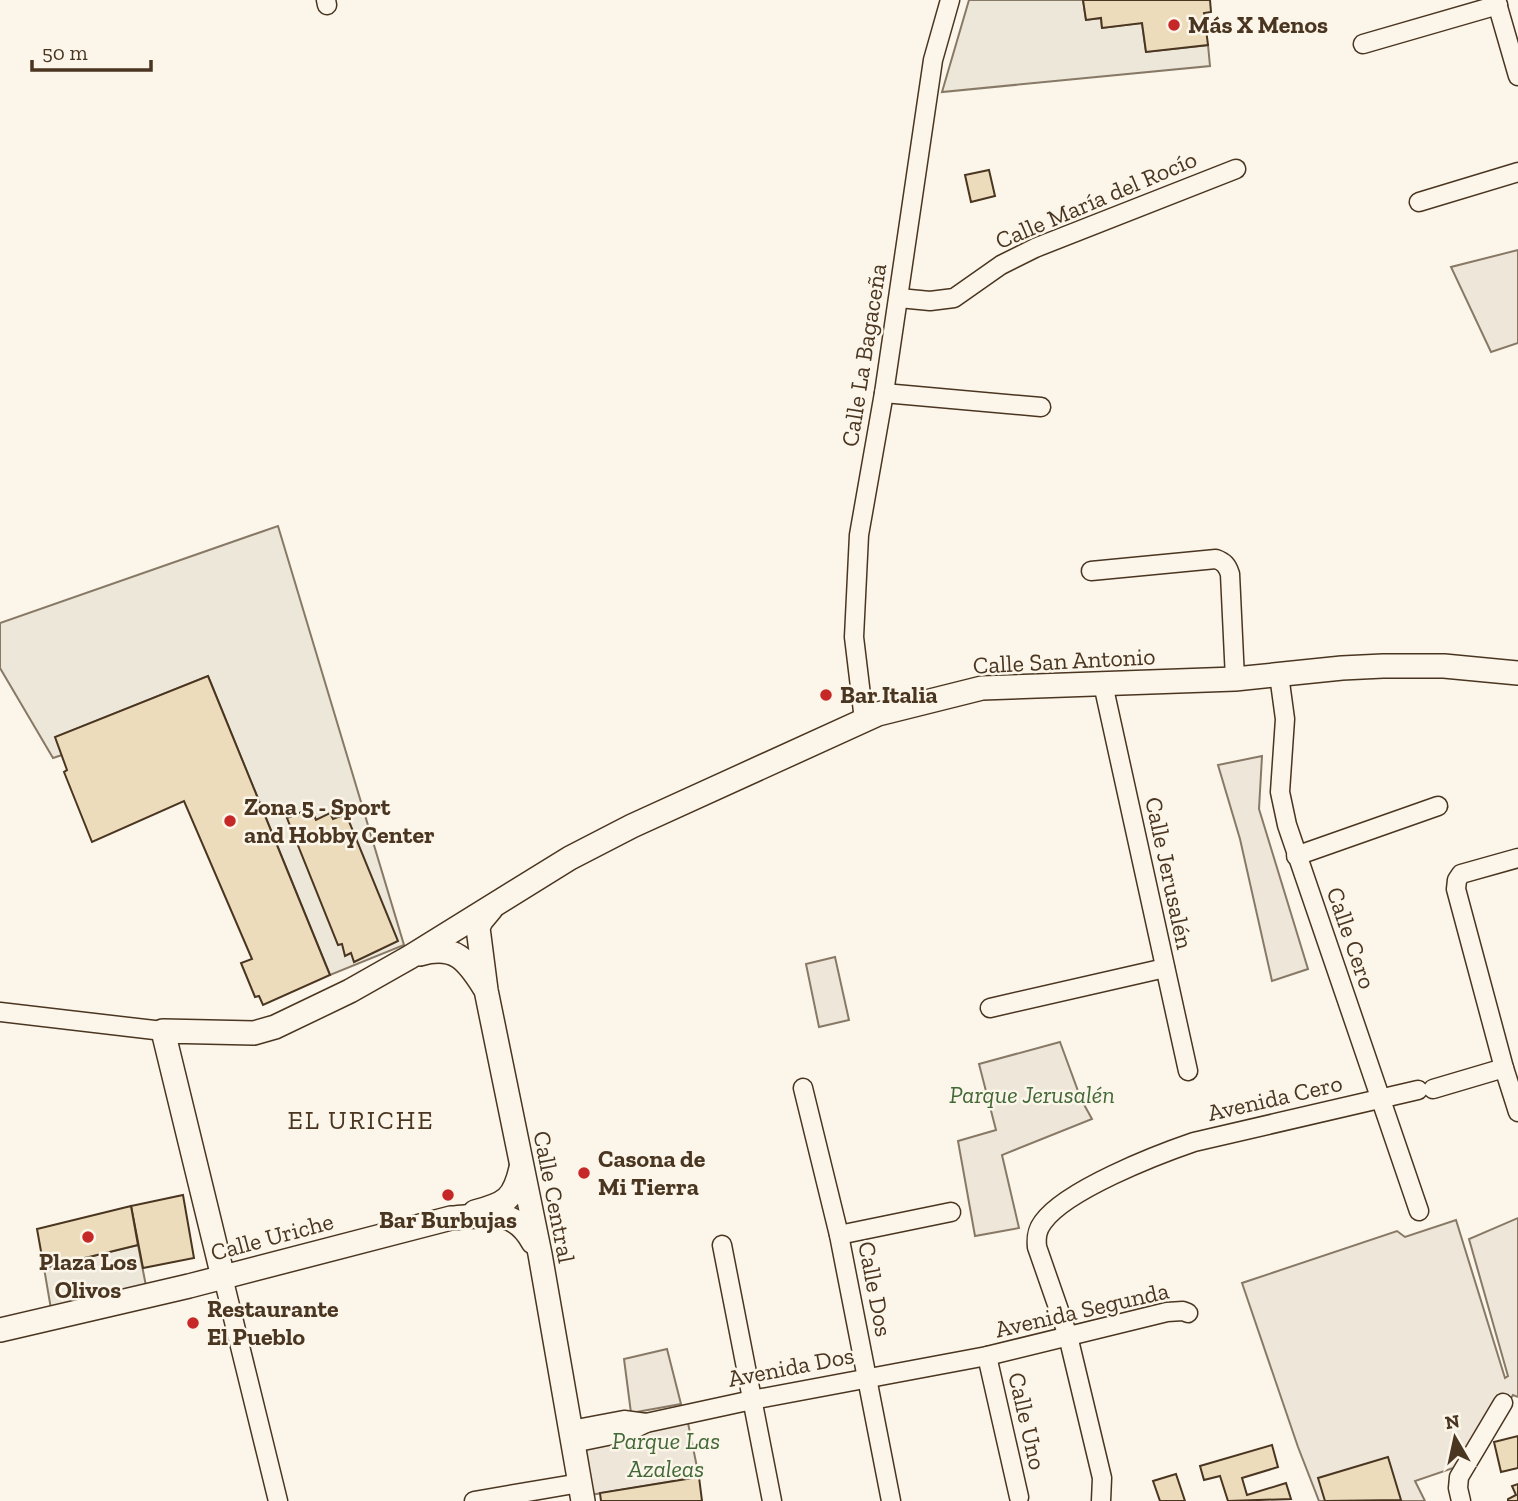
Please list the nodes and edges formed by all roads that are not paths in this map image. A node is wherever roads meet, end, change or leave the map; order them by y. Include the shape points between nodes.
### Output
1 (950, 0) edge
2 (1497, 3) edge
3 (1363, 44) dead end
4 (1518, 76) edge
5 (1236, 169) dead end
6 (1518, 172) edge
7 (1419, 202) dead end
8 (899, 298) junction
9 (884, 393) junction
10 (1041, 407) dead end
11 (1091, 571) dead end
12 (1518, 673) edge
13 (1279, 675) junction
14 (1235, 679) junction
15 (1103, 684) junction
16 (864, 720) junction
17 (1438, 806) dead end
18 (1296, 856) junction
19 (1518, 858) edge
20 (492, 907) junction
21 (410, 957) junction
22 (1165, 968) junction
23 (486, 990) junction
24 (990, 1007) dead end
25 (0, 1012) edge
26 (163, 1031) junction
27 (254, 1033) junction
28 (1504, 1068) junction
29 (1188, 1071) dead end
30 (174, 1072) junction
31 (803, 1088) dead end
32 (1381, 1098) junction
33 (1518, 1112) edge
34 (521, 1168) junction
35 (1419, 1211) dead end
36 (951, 1212) dead end
37 (451, 1218) junction
38 (839, 1235) junction
39 (722, 1245) dead end
40 (216, 1252) junction
41 (540, 1254) junction
42 (250, 1269) junction
43 (223, 1277) junction
44 (1188, 1313) dead end
45 (0, 1330) edge
46 (1068, 1336) junction
47 (987, 1356) junction
48 (868, 1377) junction
49 (752, 1399) junction
50 (1503, 1403) dead end
51 (572, 1436) junction
52 (581, 1492) edge
53 (1019, 1497) dead end
54 (278, 1501) edge
55 (474, 1501) edge
56 (772, 1501) edge
57 (891, 1501) edge
58 (1101, 1501) edge
59 (1461, 1501) edge

1 - 8 street, Calle La Bagaceña via 933,60
2 - 3 street
2 - 4 street
5 - 8 street, Calle María del Rocío via 1035,247 954,298
6 - 7 street
8 - 9 street, Calle La Bagaceña
9 - 10 street
9 - 16 street, Calle La Bagaceña via 859,535 856,580 854,637
11 - 14 street via 1223,561 1230,574
12 - 13 main road, Calle San Antonio via 1414,666
13 - 14 main road, Calle San Antonio
13 - 18 street, Calle Cero via 1285,719 1280,792
14 - 15 main road, Calle San Antonio
15 - 16 main road, Calle San Antonio via 982,688
15 - 22 street, Calle Jerusalén
16 - 20 main road, Calle San Antonio via 632,826
17 - 18 street
18 - 32 street, Calle Cero
19 - 28 street via 1461,874 1456,889
20 - 21 main road, Calle San Antonio
20 - 23 main road, Calle Central via 478,928
21 - 23 main road via 438,951 457,955
21 - 27 main road, Calle San Antonio via 351,991
22 - 24 street
22 - 29 street, Calle Jerusalén
23 - 34 main road, Calle Central
25 - 26 street
26 - 27 main road
26 - 30 main road
27 - 30 main road via 182,1049
28 - 32 street, Avenida Cero
28 - 33 street
30 - 40 main road
31 - 38 street, Calle Dos
32 - 35 street, Calle Cero
32 - 46 street, Avenida Cero via 1194,1142 1145,1160 1062,1203 1036,1238
34 - 37 main road via 512,1195 480,1211
34 - 41 main road, Calle Central
36 - 38 street
37 - 41 main road, Calle Uriche via 515,1219 526,1228
37 - 42 main road, Calle Uriche
38 - 48 street, Calle Dos
39 - 49 street
40 - 42 main road via 226,1266
40 - 43 main road
41 - 51 main road, Calle Central
42 - 43 main road, Calle Uriche
43 - 45 main road, Calle Uriche
43 - 54 street
44 - 46 street, Avenida Segunda via 1167,1312
46 - 47 street, Avenida Segunda
46 - 58 street via 1102,1478
47 - 48 street, Avenida Dos
47 - 53 street, Calle Uno
48 - 49 street, Avenida Dos
48 - 57 street, Calle Dos
49 - 51 street, Avenida Dos via 646,1423 624,1420
49 - 56 street
50 - 59 street via 1460,1477
51 - 52 main road, Calle Central
52 - 55 street

